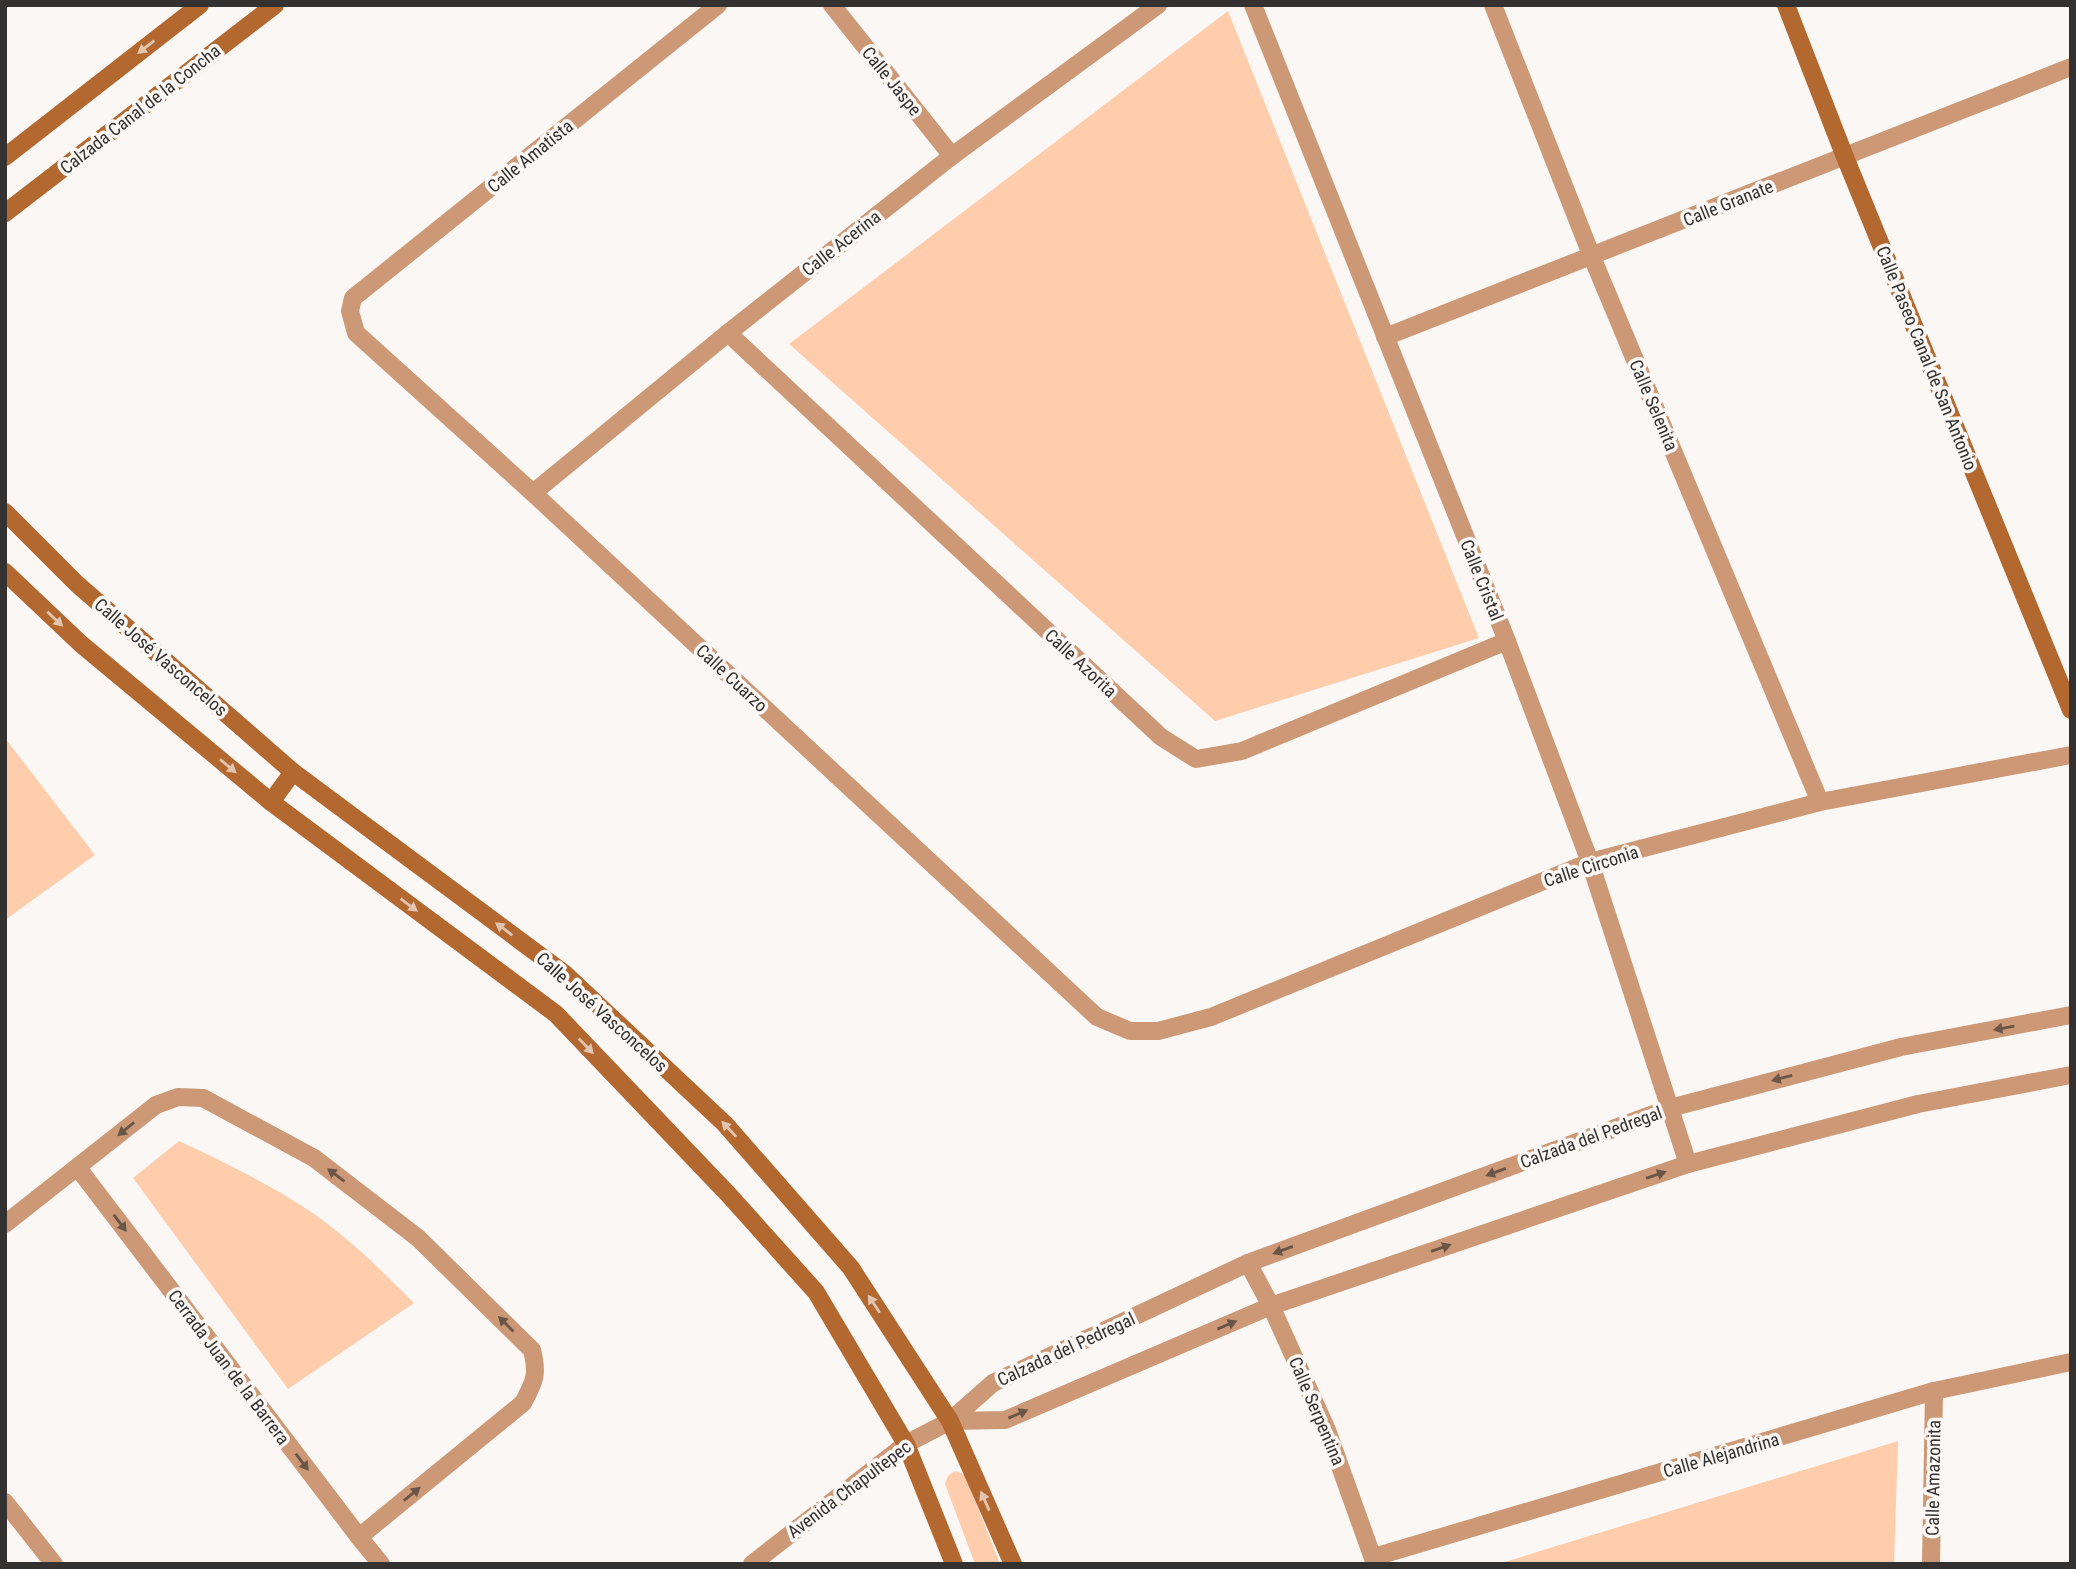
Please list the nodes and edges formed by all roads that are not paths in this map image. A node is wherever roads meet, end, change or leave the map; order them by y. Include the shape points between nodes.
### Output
1 (200, 5) edge
2 (275, 5) edge
3 (718, 5) edge
4 (832, 5) edge
5 (1158, 5) edge
6 (1253, 5) edge
7 (1493, 5) edge
8 (1786, 5) edge
9 (2071, 68) edge
10 (952, 156) junction
11 (5, 157) edge
12 (1845, 157) junction
13 (5, 213) edge
14 (1592, 257) junction
15 (350, 311) joint
16 (728, 333) junction
17 (1385, 337) junction
18 (533, 493) junction
19 (5, 512) edge
20 (5, 572) edge
21 (1507, 641) junction
22 (2071, 710) edge
23 (2071, 755) edge
24 (293, 772) junction
25 (271, 803) junction
26 (1820, 803) junction
27 (1590, 862) junction
28 (2071, 1015) edge
29 (1130, 1031) joint
30 (2071, 1075) edge
31 (1670, 1108) junction
32 (1688, 1164) junction
33 (78, 1168) junction
34 (5, 1224) edge
35 (1248, 1263) junction
36 (1271, 1306) junction
37 (2071, 1362) edge
38 (1934, 1391) junction
39 (950, 1421) junction
40 (906, 1444) junction
41 (5, 1502) edge
42 (359, 1537) junction
43 (1375, 1561) edge
44 (54, 1564) edge
45 (382, 1564) edge
46 (752, 1564) edge
47 (954, 1564) edge
48 (1013, 1564) edge
49 (1931, 1564) edge

1 -> 11 street
2 - 13 street, Calzada Canal de la Concha
3 - 15 street, Calle Amatista via 353,298
4 - 10 street, Calle Jaspe
5 - 10 street, Calle Acerina
6 - 17 street, Calle Cristal
7 - 14 street, Calle Selenita
8 - 12 street, Calle Paseo Canal de San Antonio
9 - 12 street, Calle Granate
10 - 16 street, Calle Acerina
12 - 14 street, Calle Granate
12 - 22 street, Calle Paseo Canal de San Antonio
14 - 17 street, Calle Granate
14 - 26 street, Calle Selenita
15 - 18 street, Calle Cuarzo via 356,333
16 - 18 street, Calle Acerina
16 - 21 street, Calle Azorita via 1161,737 1196,759 1242,751
17 - 21 street, Calle Cristal
18 - 29 street, Calle Cuarzo via 1097,1017
19 - 24 street, Calle José Vasconcelos via 77,584
20 -> 25 street, Calle José Vasconcelos via 81,644
21 - 27 street, Calle Cristal
23 - 26 street, Calle Circonia
24 - 25 street
39 -> 24 street, Calle José Vasconcelos via 851,1268 725,1124 565,974
25 -> 40 street, Calle José Vasconcelos via 555,1014 816,1292
26 - 27 street, Calle Circonia
27 - 29 street, Calle Circonia via 1211,1017 1157,1031
27 - 31 street, Calle Cristal
28 -> 31 street, Calzada del Pedregal via 1901,1047
30 - 32 street via 1918,1104
31 - 32 street, Calle Cristal
31 -> 35 street, Calzada del Pedregal
36 -> 32 street
33 - 34 street
33 -> 42 street, Cerrada Juan de la Barrera
42 -> 33 street via 523,1403 535,1381 532,1350 418,1238 314,1158 203,1098 178,1097 156,1105
35 - 36 street, Calle Serpentina
35 - 39 street, Calzada del Pedregal via 993,1383
39 -> 36 street via 1005,1420
36 - 43 street, Calle Serpentina via 1327,1430
37 - 38 street, Calle Alejandrina
38 - 43 street, Calle Alejandrina
38 - 49 street, Calle Amazonita
39 - 40 street, Avenida Chapultepec
48 -> 39 street, Calle José Vasconcelos
40 - 46 street, Avenida Chapultepec
40 - 47 street, Calle José Vasconcelos
41 - 44 street
42 - 45 street, Cerrada Juan de la Barrera

